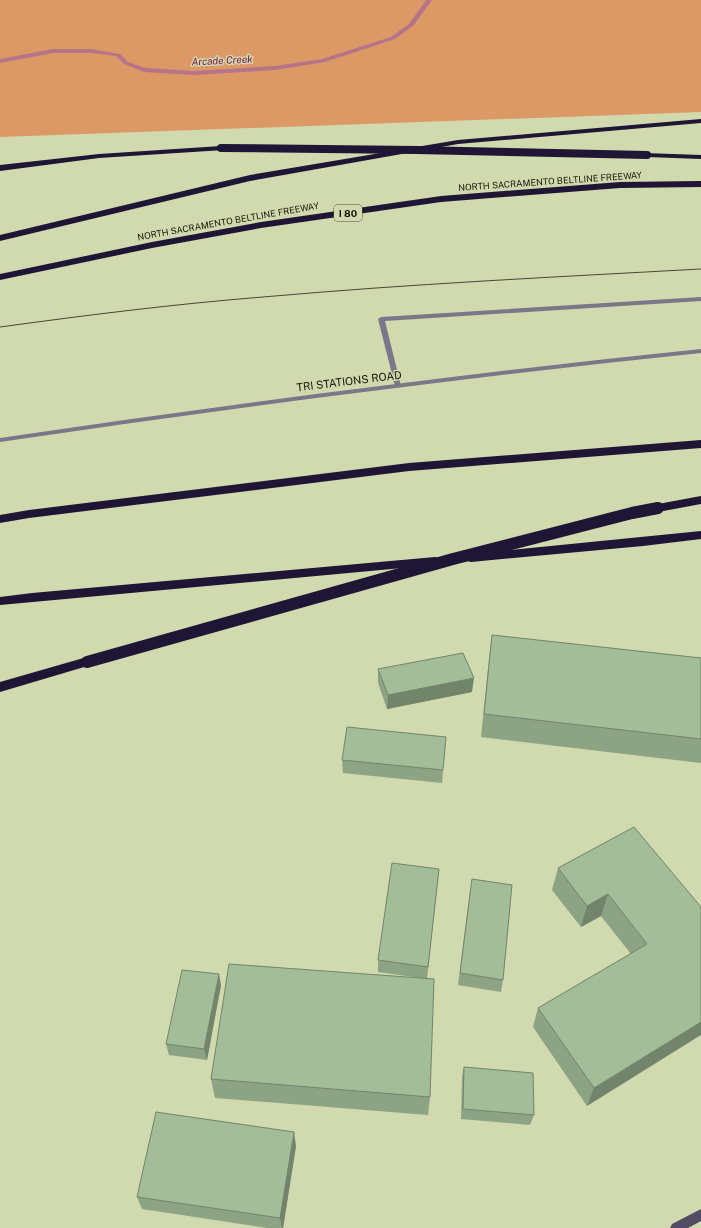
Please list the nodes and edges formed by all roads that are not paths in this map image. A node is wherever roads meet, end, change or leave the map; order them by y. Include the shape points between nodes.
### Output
1 (701, 121) edge
2 (701, 157) edge
3 (0, 168) edge
4 (701, 184) edge
5 (0, 238) edge
6 (0, 278) edge
7 (701, 299) edge
8 (701, 351) edge
9 (398, 386) junction
10 (0, 440) edge
11 (701, 444) edge
12 (701, 500) edge
13 (0, 519) edge
14 (701, 536) edge
15 (0, 601) edge
16 (0, 687) edge
17 (701, 1215) edge
18 (676, 1228) edge

1 - 5 highway via 458,142 250,178
2 - 3 highway, bridge via 221,148 100,156
4 - 6 highway, NORTH SACRAMENTO BELTLINE FREEWAY / I 80 via 620,185 441,199 261,225 144,246
7 - 9 street via 381,319
8 - 9 street, TRI STATIONS ROAD
9 - 10 street, TRI STATIONS ROAD via 226,406
11 - 13 highway via 408,467
12 - 16 highway, bridge via 632,513 454,559
14 - 15 highway
17 - 18 main road

